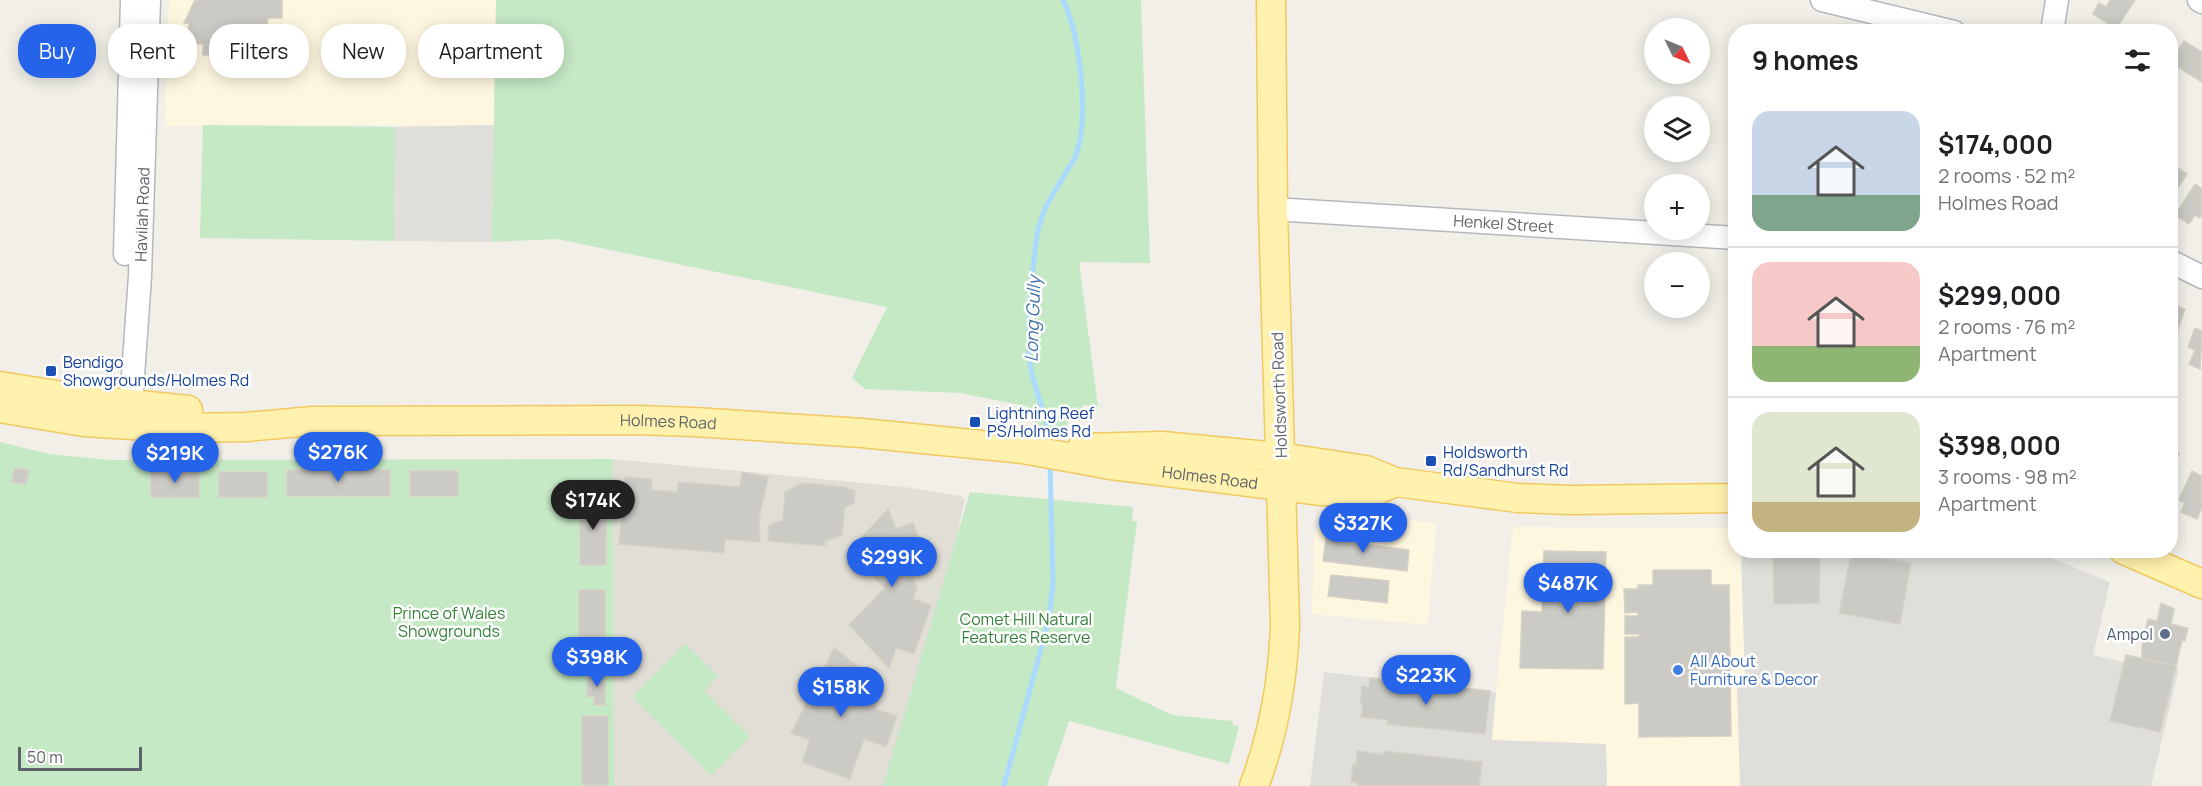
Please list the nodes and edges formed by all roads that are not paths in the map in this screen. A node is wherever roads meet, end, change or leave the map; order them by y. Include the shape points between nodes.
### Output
1 (132, 0) edge
2 (149, 0) edge
3 (1271, 0) edge
4 (1822, 0) edge
5 (2058, 0) edge
6 (1921, 24) edge
7 (2054, 24) edge
8 (1273, 209) junction
9 (1728, 237) edge
10 (2178, 265) edge
11 (2202, 277) edge
12 (0, 386) edge
13 (0, 408) edge
14 (121, 414) junction
15 (1046, 452) junction
16 (1281, 457) junction
17 (1395, 482) junction
18 (1282, 486) junction
19 (1728, 498) edge
20 (2142, 558) edge
21 (2202, 584) edge
22 (1254, 786) edge

1 - 14 street, Havilah Road
2 - 14 street, Havilah Road via 140,276
3 - 8 main road, Holdsworth Road
4 - 6 street
5 - 7 street
8 - 9 street, Henkel Street
8 - 16 main road, Holdsworth Road
10 - 11 street
12 - 14 main road, Holmes Road
13 - 14 main road, Holmes Road via 60,419
14 - 15 main road, Holmes Road via 261,415 313,421 660,421 862,433
15 - 16 main road, Holmes Road via 1162,446
15 - 18 main road, Holmes Road
16 - 17 main road, Holmes Road via 1366,470
16 - 18 main road, Holdsworth Road
17 - 18 main road, Holmes Road via 1375,491 1355,492
17 - 19 main road, Holmes Road via 1553,500
18 - 22 main road, Holdsworth Road via 1284,662 1271,736
20 - 21 main road

